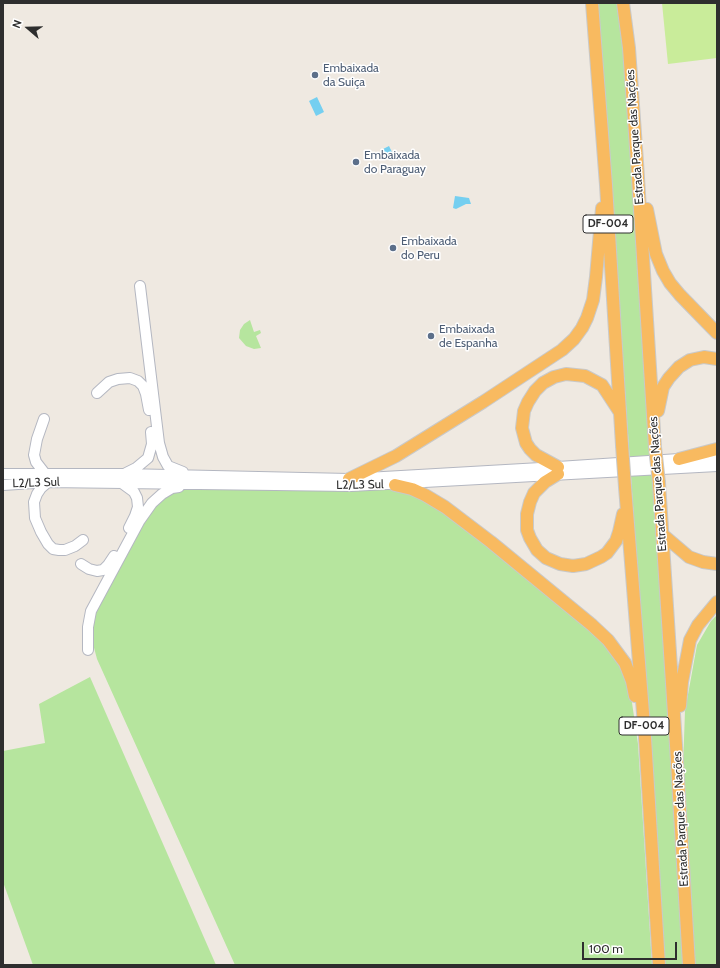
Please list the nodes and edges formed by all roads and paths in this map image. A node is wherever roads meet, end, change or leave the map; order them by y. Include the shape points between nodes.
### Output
1 (592, 3) edge
2 (623, 3) edge
3 (637, 162) junction
4 (606, 185) junction
5 (140, 286) dead end
6 (717, 333) edge
7 (717, 359) edge
8 (97, 393) dead end
9 (620, 414) junction
10 (44, 419) dead end
11 (655, 444) junction
12 (717, 449) edge
13 (717, 458) edge
14 (679, 459) junction
15 (717, 466) edge
16 (558, 470) junction
17 (3, 474) edge
18 (47, 478) junction
19 (123, 479) junction
20 (349, 479) junction
21 (192, 480) junction
22 (3, 485) edge
23 (395, 485) junction
24 (625, 492) junction
25 (662, 534) junction
26 (83, 540) dead end
27 (81, 564) dead end
28 (717, 564) edge
29 (717, 602) edge
30 (88, 650) dead end
31 (645, 738) junction
32 (676, 745) junction
33 (659, 965) edge
34 (689, 965) edge

1 - 4 highway, DF-004
2 - 3 highway, Estrada Parque das Nações / DF-004 via 629,48
3 - 6 highway via 656,254 663,271 680,295
3 - 11 highway, Estrada Parque das Nações / DF-004
4 - 9 highway, DF-004
4 - 20 highway via 593,300 587,318 574,339 562,350 470,410 396,456
5 - 21 main road via 159,443 168,466
7 - 11 highway via 704,357 690,360 669,378 659,399
8 - 19 main road via 109,382 130,378 138,381 146,394 151,451 148,458
9 - 16 highway via 602,385 585,376 566,374 543,383 528,402 522,428 530,449
9 - 24 highway, DF-004, bridge
10 - 18 main road via 34,455
11 - 25 highway, Estrada Parque das Nações / DF-004, bridge
12 - 14 highway
13 - 14 main road, L2/L3 Sul
14 - 16 main road, L2/L3 Sul
15 - 16 main road, L2/L3 Sul
16 - 20 main road, L2/L3 Sul
16 - 23 main road, L2/L3 Sul
16 - 24 highway via 534,493 526,523 537,550 556,562 573,566 586,564 607,553 619,532
17 - 18 main road, L2/L3 Sul
18 - 19 main road, L2/L3 Sul
18 - 22 main road, L2/L3 Sul
18 - 26 main road via 36,494 34,502 35,518 41,532 48,544 59,550 65,550
19 - 21 main road, L2/L3 Sul
19 - 27 main road via 137,498 135,516 103,570 89,569
20 - 21 main road, L2/L3 Sul
21 - 23 main road, L2/L3 Sul via 351,486
21 - 30 main road via 162,494 140,520 91,611
23 - 31 highway via 412,489 445,507 608,640 625,663 632,680
24 - 31 highway, DF-004
25 - 28 highway via 689,557
25 - 32 highway, Estrada Parque das Nações / DF-004
29 - 32 highway via 693,632 688,646
31 - 33 highway, DF-004
32 - 34 highway, Estrada Parque das Nações / DF-004

